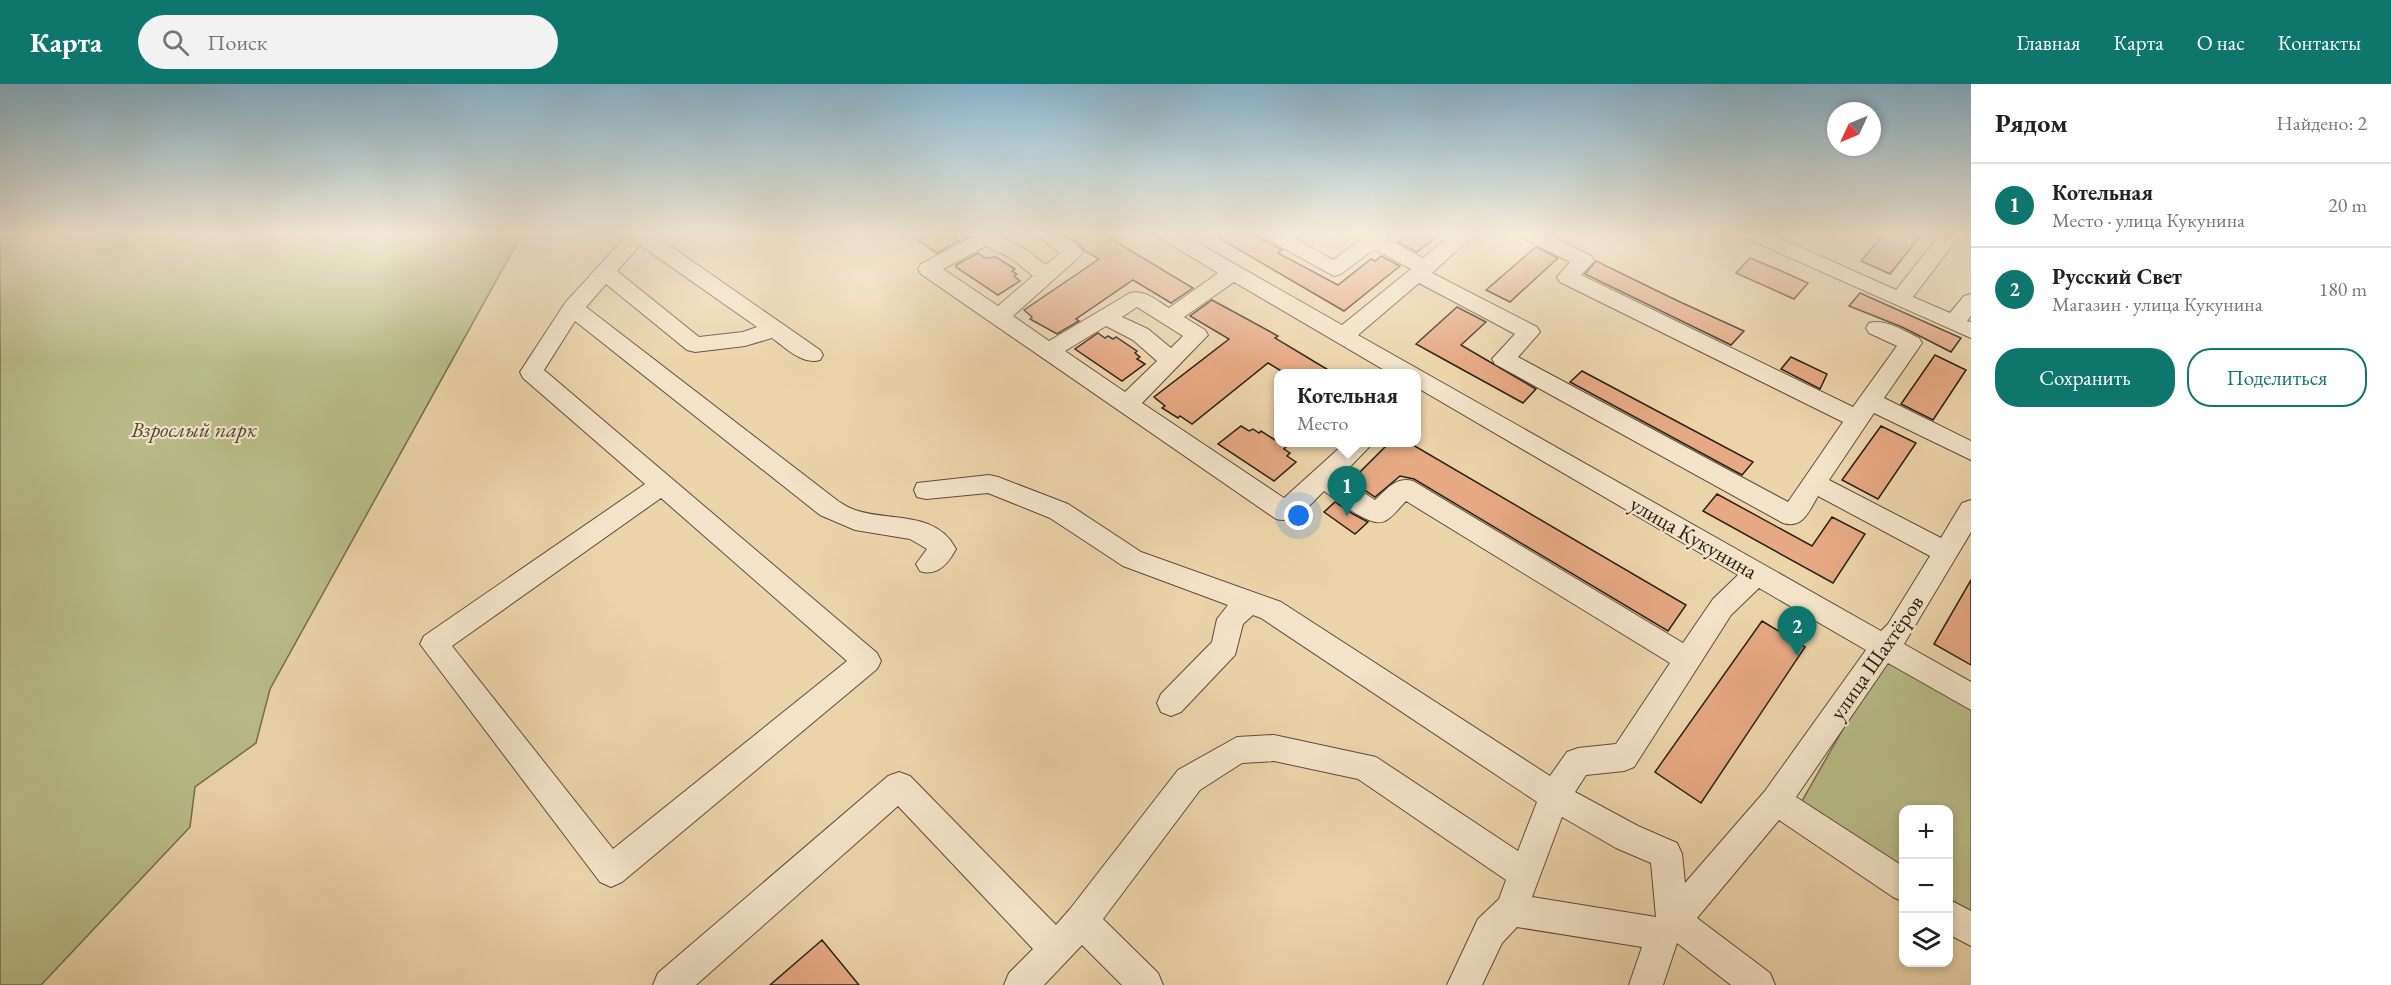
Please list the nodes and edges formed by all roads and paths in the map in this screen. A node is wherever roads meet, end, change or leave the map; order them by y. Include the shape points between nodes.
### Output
1 (601, 276) edge
2 (610, 276) edge
3 (700, 276) edge
4 (938, 276) edge
5 (1227, 276) edge
6 (1240, 276) edge
7 (1415, 276) edge
8 (1430, 276) edge
9 (1568, 276) edge
10 (1833, 276) edge
11 (1918, 276) edge
12 (1045, 277) edge
13 (1900, 299) junction
14 (1971, 301) edge
15 (573, 308) junction
16 (999, 317) junction
17 (1104, 318) junction
18 (1169, 318) junction
19 (1963, 327) edge
20 (1876, 328) dead end
21 (775, 329) junction
22 (1343, 336) junction
23 (1050, 351) junction
24 (812, 355) dead end
25 (1170, 362) junction
26 (1396, 369) edge
27 (1421, 384) edge
28 (1127, 404) junction
29 (1863, 410) junction
30 (1357, 447) edge
31 (1971, 451) edge
32 (1323, 478) junction
33 (1814, 483) junction
34 (662, 484) junction
35 (926, 490) dead end
36 (1971, 510) edge
37 (1946, 552) junction
38 (929, 564) dead end
39 (1757, 573) junction
40 (1249, 602) junction
41 (1884, 647) junction
42 (1687, 659) junction
43 (1971, 698) edge
44 (1171, 703) dead end
45 (1554, 796) junction
46 (1776, 801) junction
47 (1525, 874) junction
48 (1899, 883) edge
49 (1511, 910) junction
50 (1953, 918) edge
51 (1082, 921) junction
52 (1668, 927) junction
53 (1971, 930) edge
54 (1056, 948) junction
55 (670, 985) edge
56 (1021, 985) edge
57 (1146, 985) edge
58 (1464, 985) edge
59 (1646, 985) edge
60 (1758, 985) edge

1 - 15 street
2 - 21 street via 695,345 745,339
3 - 21 street
4 - 16 street
5 - 18 street
6 - 22 street, улица Кукунина
7 - 22 street
8 - 33 street via 1529,332 1503,359 1792,516
9 - 29 street
10 - 13 street
11 - 13 street
12 - 16 street
13 - 19 street
14 - 19 street
15 - 34 street via 531,372
15 - 38 street via 829,508 853,520 927,533 943,549
16 - 23 street
17 - 18 street via 1137,298
17 - 23 street
17 - 25 street via 1122,324 1160,348
18 - 25 street via 1197,335
20 - 29 street via 1911,344
21 - 24 street
22 - 26 street, улица Кукунина
23 - 28 street
25 - 28 street
27 - 39 street, улица Кукунина
28 - 32 street via 1285,512
29 - 31 street
29 - 33 street
30 - 32 street
32 - 42 street via 1377,514 1404,488
33 - 37 street
34 - 34 street via 867,661 611,871 435,644
35 - 40 street via 989,484 1059,511 1132,559
36 - 37 street, улица Шахтёров
37 - 41 street, улица Шахтёров via 1898,632
39 - 41 street, улица Кукунина
39 - 42 street via 1722,607
40 - 44 street via 1231,619 1225,647
40 - 45 street via 1271,610
41 - 43 street, улица Кукунина
41 - 46 street, улица Шахтёров
42 - 45 street via 1624,757 1578,762
45 - 47 street
45 - 52 street via 1666,854
46 - 48 street
46 - 52 street, улица Шахтёров
47 - 49 street
47 - 51 street via 1365,767 1274,748 1237,750 1189,780
49 - 52 street
49 - 58 street via 1490,931
50 - 53 street
51 - 54 street
51 - 57 street
52 - 59 street
52 - 60 street
54 - 55 street via 899,786
54 - 56 street

